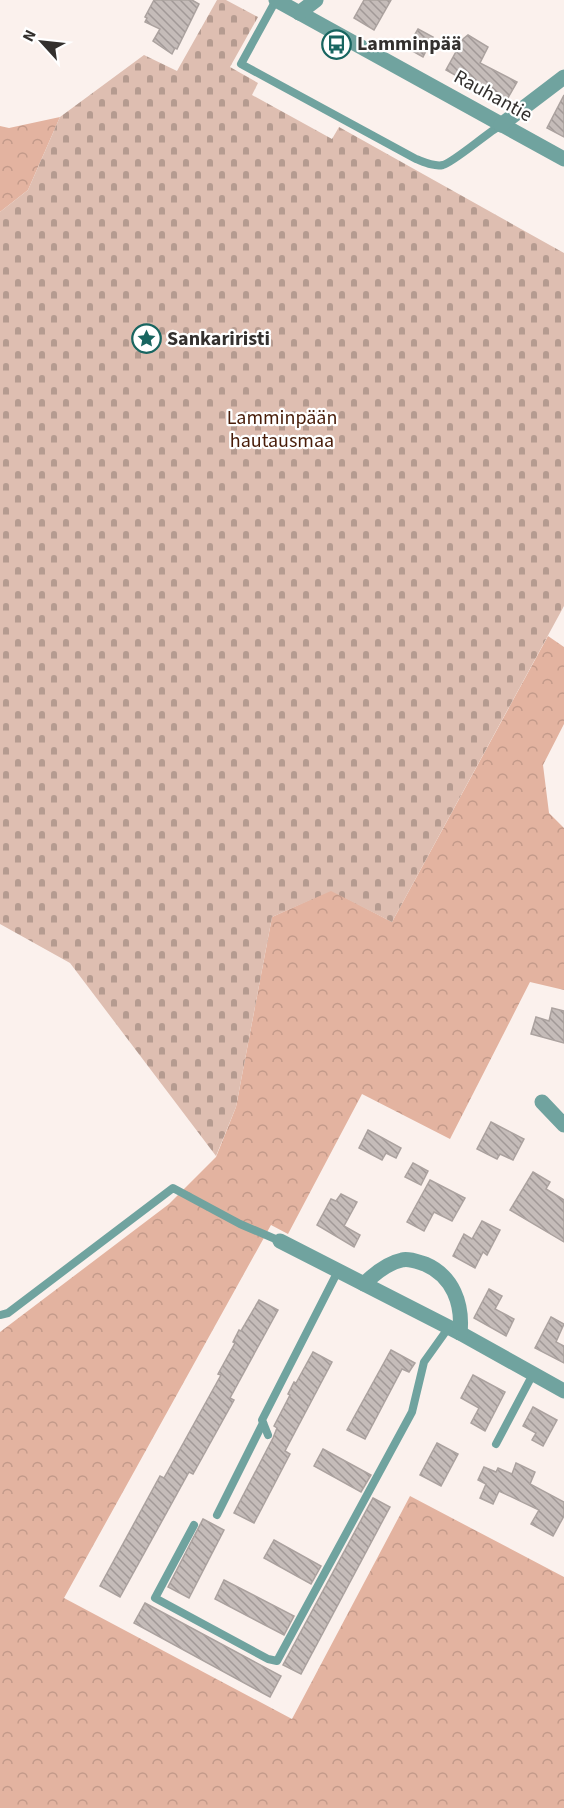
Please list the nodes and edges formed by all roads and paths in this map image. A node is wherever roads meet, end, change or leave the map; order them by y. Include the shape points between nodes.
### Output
1 (276, 0) edge
2 (316, 0) edge
3 (299, 13) junction
4 (564, 77) edge
5 (501, 125) junction
6 (564, 159) edge
7 (542, 1102) dead end
8 (564, 1125) edge
9 (279, 1241) joint
10 (338, 1271) junction
11 (364, 1284) junction
12 (0, 1315) edge
13 (454, 1330) junction
14 (533, 1374) junction
15 (564, 1391) edge
16 (263, 1423) junction
17 (268, 1435) dead end
18 (496, 1444) dead end
19 (217, 1515) dead end
20 (194, 1526) dead end

1 - 3 street, Rauhantie
1 - 5 lane via 241,64 432,164 444,165
2 - 3 street
3 - 5 street, Rauhantie
4 - 5 street
5 - 6 street, Rauhantie
7 - 8 street
9 - 10 street
9 - 12 lane via 172,1188 8,1313
10 - 11 street
10 - 16 lane
11 - 13 street
11 - 13 street via 383,1267 405,1259 433,1268 448,1281 458,1298 461,1318
13 - 14 street
13 - 20 lane via 424,1362 412,1412 277,1661 155,1598
14 - 15 street
14 - 18 lane
16 - 17 lane
16 - 19 lane

